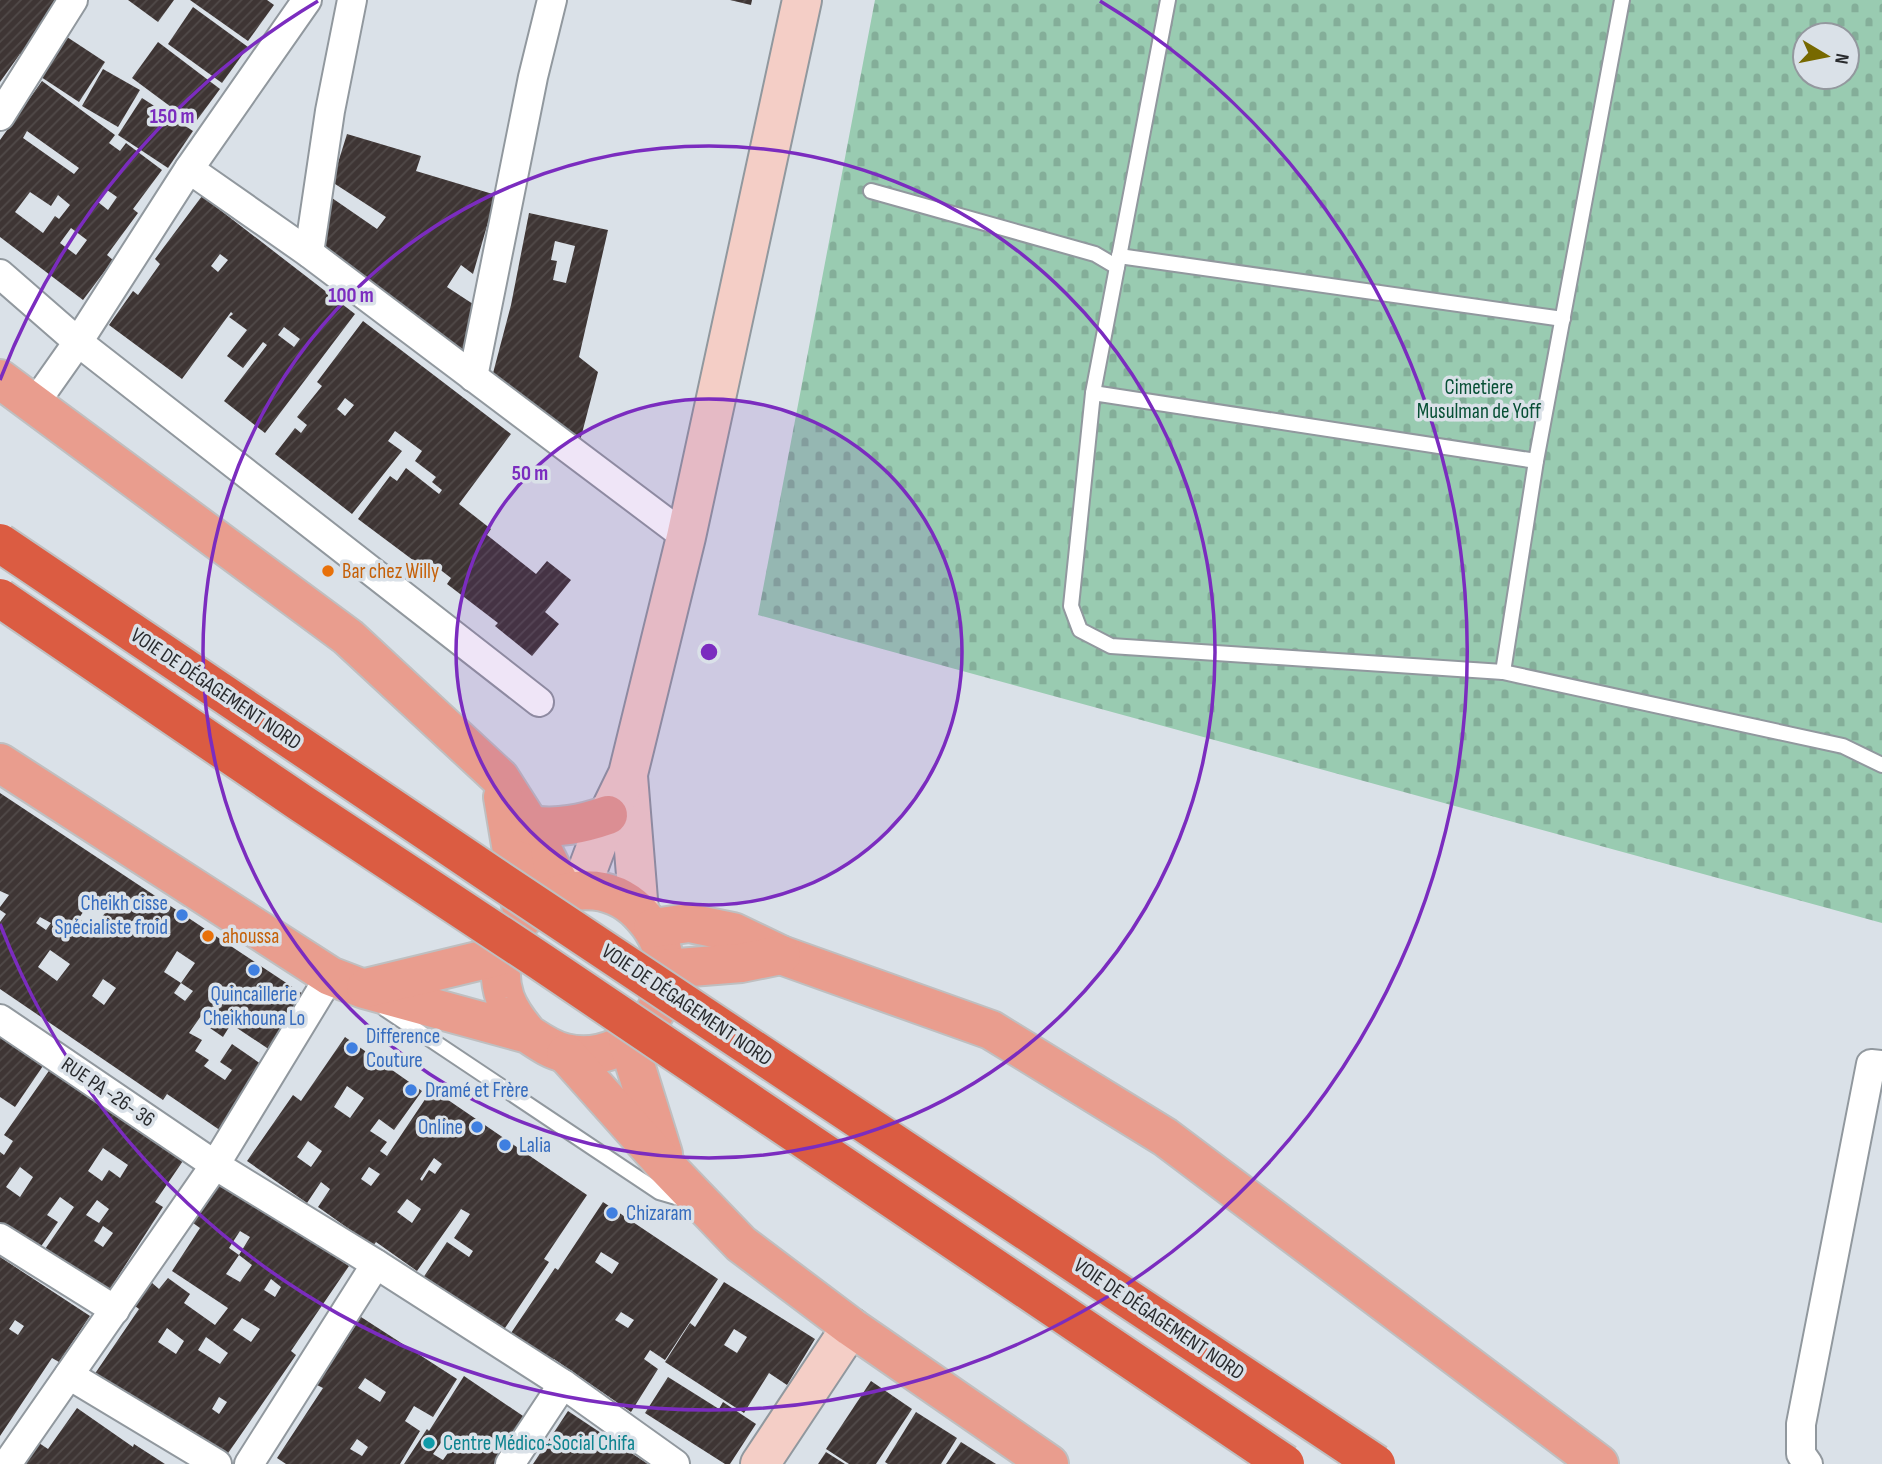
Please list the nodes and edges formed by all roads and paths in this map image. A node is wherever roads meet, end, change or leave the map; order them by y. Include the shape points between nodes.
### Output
1 (74, 0) edge
2 (307, 0) edge
3 (352, 0) edge
4 (552, 0) edge
5 (802, 0) edge
6 (1168, 0) edge
7 (1622, 0) edge
8 (0, 116) edge
9 (189, 169) junction
10 (871, 191) dead end
11 (309, 253) junction
12 (1118, 262) junction
13 (0, 274) edge
14 (1563, 319) junction
15 (78, 342) junction
16 (473, 377) junction
17 (0, 379) edge
18 (1093, 393) junction
19 (35, 403) junction
20 (1536, 461) junction
21 (686, 537) junction
22 (0, 543) edge
23 (0, 598) edge
24 (1503, 672) junction
25 (538, 702) dead end
26 (0, 763) edge
27 (1882, 765) edge
28 (628, 774) junction
29 (500, 778) junction
30 (608, 815) junction
31 (530, 825) junction
32 (572, 892) junction
33 (523, 917) junction
34 (646, 920) junction
35 (503, 955) junction
36 (781, 956) junction
37 (666, 969) junction
38 (346, 982) junction
39 (0, 1019) edge
40 (528, 1034) junction
41 (628, 1042) junction
42 (566, 1054) junction
43 (1882, 1065) edge
44 (215, 1165) junction
45 (666, 1166) junction
46 (704, 1205) junction
47 (0, 1238) edge
48 (376, 1264) junction
49 (115, 1310) junction
50 (851, 1327) junction
51 (69, 1375) junction
52 (563, 1384) junction
53 (7, 1464) edge
54 (217, 1464) edge
55 (249, 1464) edge
56 (510, 1464) edge
57 (675, 1464) edge
58 (760, 1464) edge
59 (1049, 1464) edge
60 (1285, 1464) edge
61 (1376, 1464) edge
62 (1599, 1464) edge
63 (1808, 1464) edge

1 - 8 street
2 - 9 street
3 - 11 street
4 - 16 street
5 - 21 street
6 - 12 lane
7 - 14 lane
9 - 11 street
9 - 15 street
10 - 12 lane
11 - 16 street
12 - 14 lane
12 - 18 lane
13 - 15 street
14 - 20 lane
15 - 19 street
15 - 25 street
16 - 21 street
17 - 19 main road
18 - 20 lane
18 - 24 lane via 1071,606 1080,630 1111,646
19 - 29 main road via 348,638
20 - 24 lane
21 - 28 street
22 - 61 highway, VOIE DE DÉGAGEMENT NORD, bridge
23 - 60 highway, bridge
24 - 27 lane via 1843,746
26 - 38 main road
28 - 30 street
28 - 34 street
29 - 31 main road
29 - 33 main road
30 - 31 main road via 562,827
30 - 32 street
31 - 32 main road
32 - 33 main road via 539,903
32 - 34 main road via 611,895
33 - 35 main road
34 - 36 main road via 733,932
34 - 37 main road via 662,948
35 - 38 main road
35 - 40 main road via 505,998
36 - 37 main road
36 - 62 main road via 991,1030 1166,1137
37 - 41 main road via 656,1011
38 - 40 main road
38 - 44 street
38 - 46 lane via 659,1192
39 - 44 street, RUE PA -26- 36
40 - 42 main road
41 - 42 main road via 608,1052
41 - 45 main road
42 - 45 main road
43 - 63 street via 1871,1064 1801,1424 1801,1454
44 - 48 street, RUE PA -26- 36
44 - 49 street
45 - 46 main road
46 - 50 main road via 741,1244
47 - 49 street
48 - 52 street, RUE PA -26- 36
48 - 55 street
49 - 51 street
50 - 58 street
50 - 59 main road
51 - 53 street
51 - 54 street
52 - 56 street
52 - 57 street, RUE PA -26- 36

